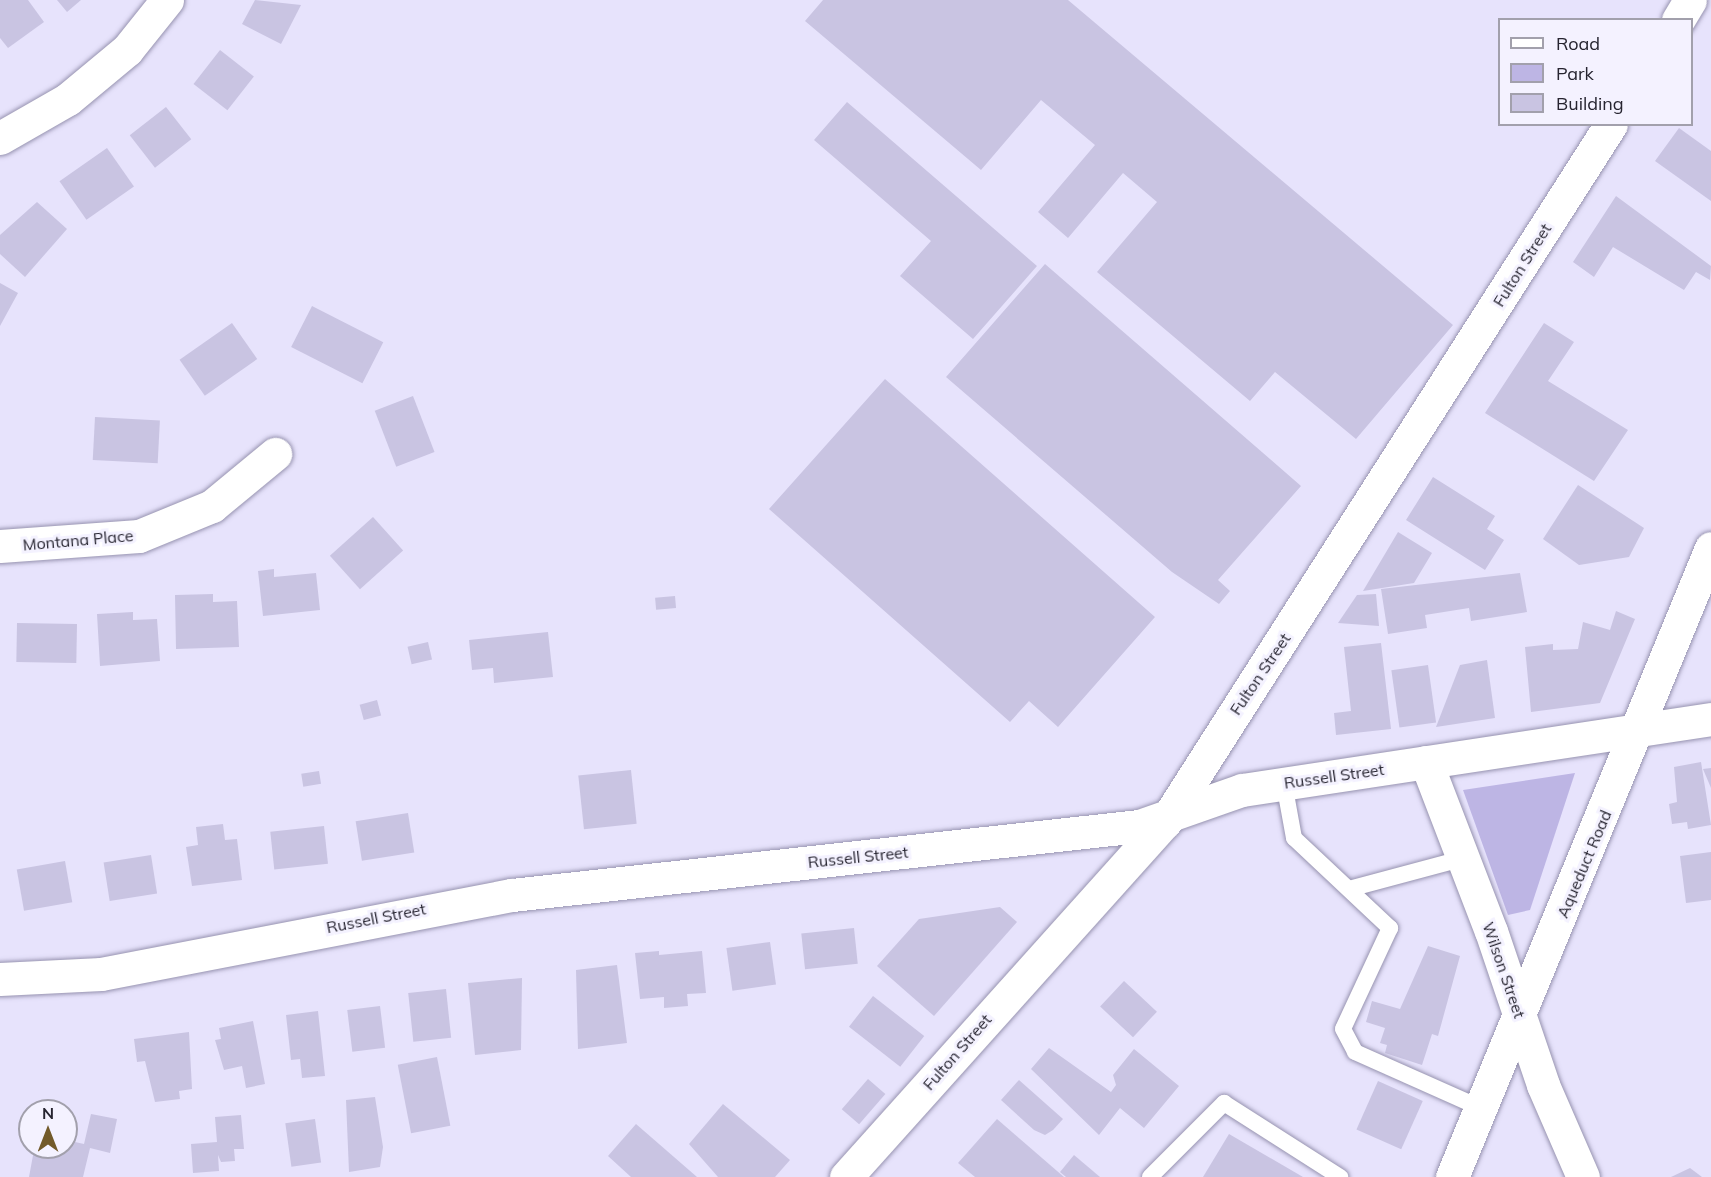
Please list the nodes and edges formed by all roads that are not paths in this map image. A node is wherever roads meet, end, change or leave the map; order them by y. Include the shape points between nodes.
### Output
1 (167, 0) edge
2 (1690, 0) edge
3 (1679, 18) edge
4 (1610, 126) edge
5 (0, 138) edge
6 (275, 454) dead end
7 (0, 546) edge
8 (1711, 548) edge
9 (1711, 719) edge
10 (1639, 730) junction
11 (1426, 762) junction
12 (1284, 783) junction
13 (1164, 822) junction
14 (1461, 859) junction
15 (1349, 889) junction
16 (8, 986) edge
17 (1520, 1017) junction
18 (1481, 1108) junction
19 (846, 1177) edge
20 (1150, 1177) edge
21 (1340, 1177) edge
22 (1452, 1177) edge
23 (1583, 1177) edge

1 - 5 street via 127,50 68,99
2 - 3 street
4 - 13 street, Fulton Street
6 - 7 street, Montana Place via 212,506 139,536
8 - 10 street, Aqueduct Road
9 - 10 street, Russell Street
10 - 11 street, Russell Street
10 - 17 street, Aqueduct Road
11 - 12 street, Russell Street
11 - 14 street, Wilson Street
12 - 13 street, Russell Street via 1242,790
12 - 15 lane via 1294,837
13 - 16 street, Russell Street via 512,895 112,972
13 - 19 street, Fulton Street
14 - 15 lane
14 - 17 street, Wilson Street
15 - 18 lane via 1390,928 1343,1029 1355,1052
17 - 18 street, Aqueduct Road
17 - 23 street, Wilson Street
18 - 22 street, Aqueduct Road
20 - 21 lane via 1224,1103

